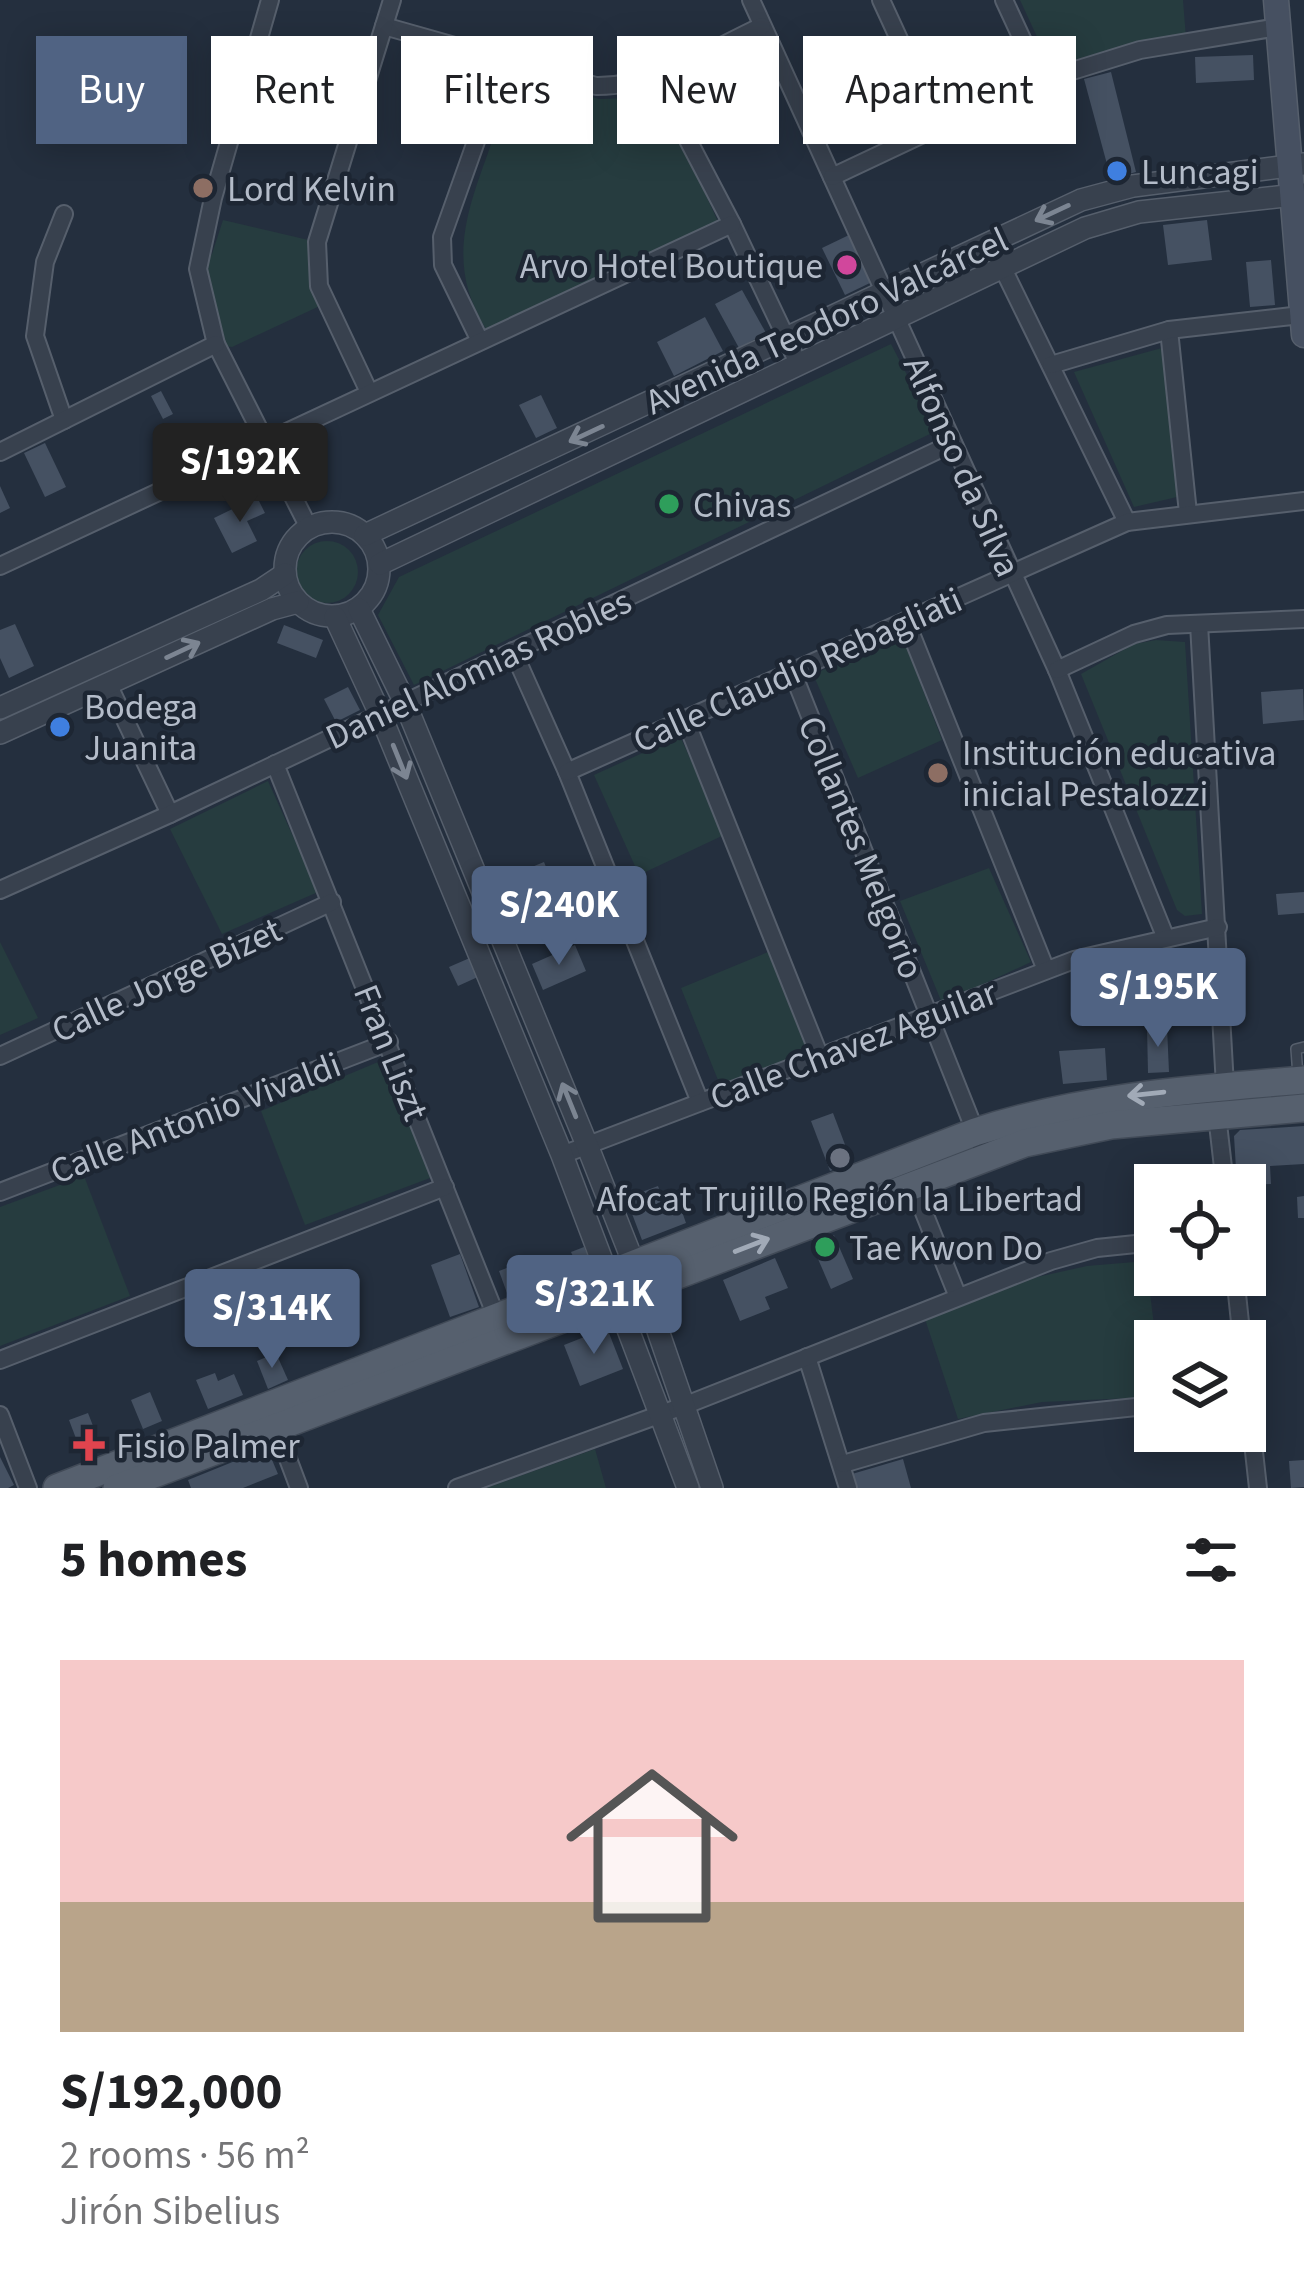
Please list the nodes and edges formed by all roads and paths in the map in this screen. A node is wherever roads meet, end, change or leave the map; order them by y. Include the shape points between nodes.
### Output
1 (270, 0) edge
2 (392, 0) edge
3 (751, 0) edge
4 (881, 0) edge
5 (1004, 0) edge
6 (1276, 0) edge
7 (384, 26) junction
8 (762, 26) junction
9 (1278, 28) junction
10 (420, 36) edge
11 (741, 36) edge
12 (898, 36) edge
13 (1021, 36) edge
14 (1076, 69) edge
15 (475, 144) edge
16 (690, 144) edge
17 (901, 144) edge
18 (1297, 165) edge
19 (832, 177) junction
20 (1298, 194) edge
21 (64, 214) dead end
22 (732, 224) junction
23 (990, 242) junction
24 (1002, 268) junction
25 (884, 291) junction
26 (896, 319) junction
27 (1303, 325) edge
28 (1168, 331) junction
29 (786, 338) junction
30 (480, 341) junction
31 (216, 344) junction
32 (799, 365) junction
33 (1051, 365) junction
34 (369, 392) junction
35 (64, 420) junction
36 (265, 441) junction
37 (953, 443) junction
38 (0, 452) edge
39 (522, 464) junction
40 (536, 490) junction
41 (1304, 502) edge
42 (1188, 513) junction
43 (1126, 523) junction
44 (308, 528) junction
45 (365, 535) junction
46 (380, 564) junction
47 (0, 566) edge
48 (1012, 573) junction
49 (285, 574) junction
50 (298, 602) junction
51 (359, 609) junction
52 (335, 617) junction
53 (1304, 620) edge
54 (906, 621) junction
55 (1199, 624) junction
56 (513, 651) junction
57 (1057, 670) junction
58 (792, 671) junction
59 (108, 684) junction
60 (405, 703) junction
61 (0, 708) edge
62 (380, 714) junction
63 (685, 719) junction
64 (0, 733) edge
65 (275, 764) junction
66 (567, 772) junction
67 (170, 814) junction
68 (0, 890) edge
69 (332, 902) junction
70 (1218, 927) junction
71 (1165, 936) junction
72 (1046, 970) junction
73 (929, 1016) junction
74 (389, 1042) junction
75 (1304, 1047) edge
76 (0, 1056) edge
77 (820, 1057) junction
78 (1225, 1087) junction
79 (1302, 1094) edge
80 (700, 1102) junction
81 (1217, 1115) junction
82 (980, 1144) junction
83 (587, 1145) junction
84 (562, 1155) junction
85 (1223, 1164) edge
86 (912, 1184) junction
87 (445, 1187) junction
88 (0, 1192) edge
89 (1134, 1244) edge
90 (626, 1282) junction
91 (958, 1297) junction
92 (501, 1330) junction
93 (807, 1357) junction
94 (0, 1360) edge
95 (686, 1405) junction
96 (1134, 1407) edge
97 (662, 1414) junction
98 (0, 1415) edge
99 (276, 1427) junction
100 (1253, 1452) edge
101 (843, 1464) junction
102 (167, 1479) edge
103 (28, 1488) edge
104 (57, 1488) edge
105 (117, 1488) edge
106 (299, 1488) edge
107 (457, 1488) edge
108 (688, 1488) edge
109 (712, 1488) edge
110 (848, 1488) edge
111 (1258, 1488) edge

1 - 31 street via 198,268
2 - 7 street
3 - 8 street, Alfonso da Silva
4 - 12 street
5 - 13 street
6 - 9 main road
7 - 10 street
7 - 34 street via 317,242 320,286
8 - 11 street
8 - 19 street, Alfonso da Silva
9 - 14 street via 1139,50
9 - 18 main road
15 - 30 street via 442,237 443,265
16 - 22 street
17 - 19 street
18 - 20 main road
18 -> 23 street, Avenida Teodoro Valcárcel via 1106,191
19 - 25 street, Alfonso da Silva
20 - 24 street, Avenida Teodoro Valcárcel via 1113,218
20 - 27 main road
21 - 35 street via 45,262 35,336
22 - 29 street
22 - 30 street
23 - 24 street
23 - 25 street, Avenida Teodoro Valcárcel
24 - 26 street, Avenida Teodoro Valcárcel
24 - 33 street
25 - 26 street, Alfonso da Silva
25 - 29 street, Avenida Teodoro Valcárcel
26 - 32 street, Avenida Teodoro Valcárcel
26 - 37 street, Alfonso da Silva
27 - 28 street
28 - 33 street
28 - 42 street
29 - 32 street
29 -> 39 street, Avenida Teodoro Valcárcel
30 - 34 street
31 - 35 street
31 - 36 street
32 - 40 street, Avenida Teodoro Valcárcel
33 - 43 street
34 - 36 street
35 - 38 street
36 - 44 street
36 - 47 street
37 - 48 street, Alfonso da Silva
37 - 56 street, Daniel Alomias Robles
39 - 40 street
39 - 45 street, Avenida Teodoro Valcárcel
40 - 46 street, Avenida Teodoro Valcárcel
41 - 42 street, Calle Claudio Rebagliati
42 - 43 street, Calle Claudio Rebagliati
43 - 48 street, Calle Claudio Rebagliati
44 - 45 street via 339,522
44 - 49 street via 290,548
45 - 46 street
46 - 51 street via 375,590
48 - 54 street, Calle Claudio Rebagliati
48 - 57 street, Alfonso da Silva
49 - 50 street
49 - 61 street
50 - 52 street
59 -> 50 street
51 - 52 street
51 - 60 street
52 - 62 street
53 - 55 street
54 - 58 street, Calle Claudio Rebagliati
54 - 72 street
55 - 57 street via 1134,634
55 - 70 street
56 - 60 street, Daniel Alomias Robles
56 - 66 street
57 - 71 street, Alfonso da Silva
58 - 63 street, Calle Claudio Rebagliati
58 - 73 street, Collantes Melgorio
59 - 64 street
59 - 67 street
60 - 62 street, Daniel Alomias Robles
83 -> 60 street
62 - 65 street, Daniel Alomias Robles
62 -> 84 street
63 - 66 street, Calle Claudio Rebagliati
63 - 77 street
65 - 67 street, Daniel Alomias Robles
65 - 69 street, Fran Liszt
66 - 80 street
67 - 68 street, Daniel Alomias Robles
69 - 74 street, Fran Liszt
69 - 76 street, Calle Jorge Bizet
70 - 71 street, Calle Chavez Aguilar
70 - 78 street
71 - 72 street, Calle Chavez Aguilar
72 - 73 street, Calle Chavez Aguilar
73 - 77 street, Calle Chavez Aguilar
73 - 82 street, Collantes Melgorio
74 - 87 street, Fran Liszt
74 - 88 street, Calle Antonio Vivaldi
75 - 79 lane via 1296,1048
77 - 80 street, Calle Chavez Aguilar
78 - 79 main road
78 -> 82 main road via 1036,1112
79 - 81 main road
80 - 83 street, Calle Chavez Aguilar
81 - 82 main road
81 - 85 street
82 - 86 main road
82 - 90 main road
83 - 84 street, Calle Chavez Aguilar
83 - 90 street
84 - 90 street
90 -> 86 main road
86 - 91 street
87 - 92 street, Fran Liszt
87 - 94 street
89 - 91 street via 1097,1248
90 - 92 main road
90 - 95 street
90 - 97 street
91 - 93 street
92 - 99 main road
92 - 104 main road
93 - 95 street
93 - 101 street
95 - 97 street
95 - 109 street
96 - 101 street via 984,1424
97 - 107 street
97 - 108 street
98 - 103 street
99 - 102 main road
99 - 106 street
100 - 111 street
101 - 110 street
102 - 105 main road

